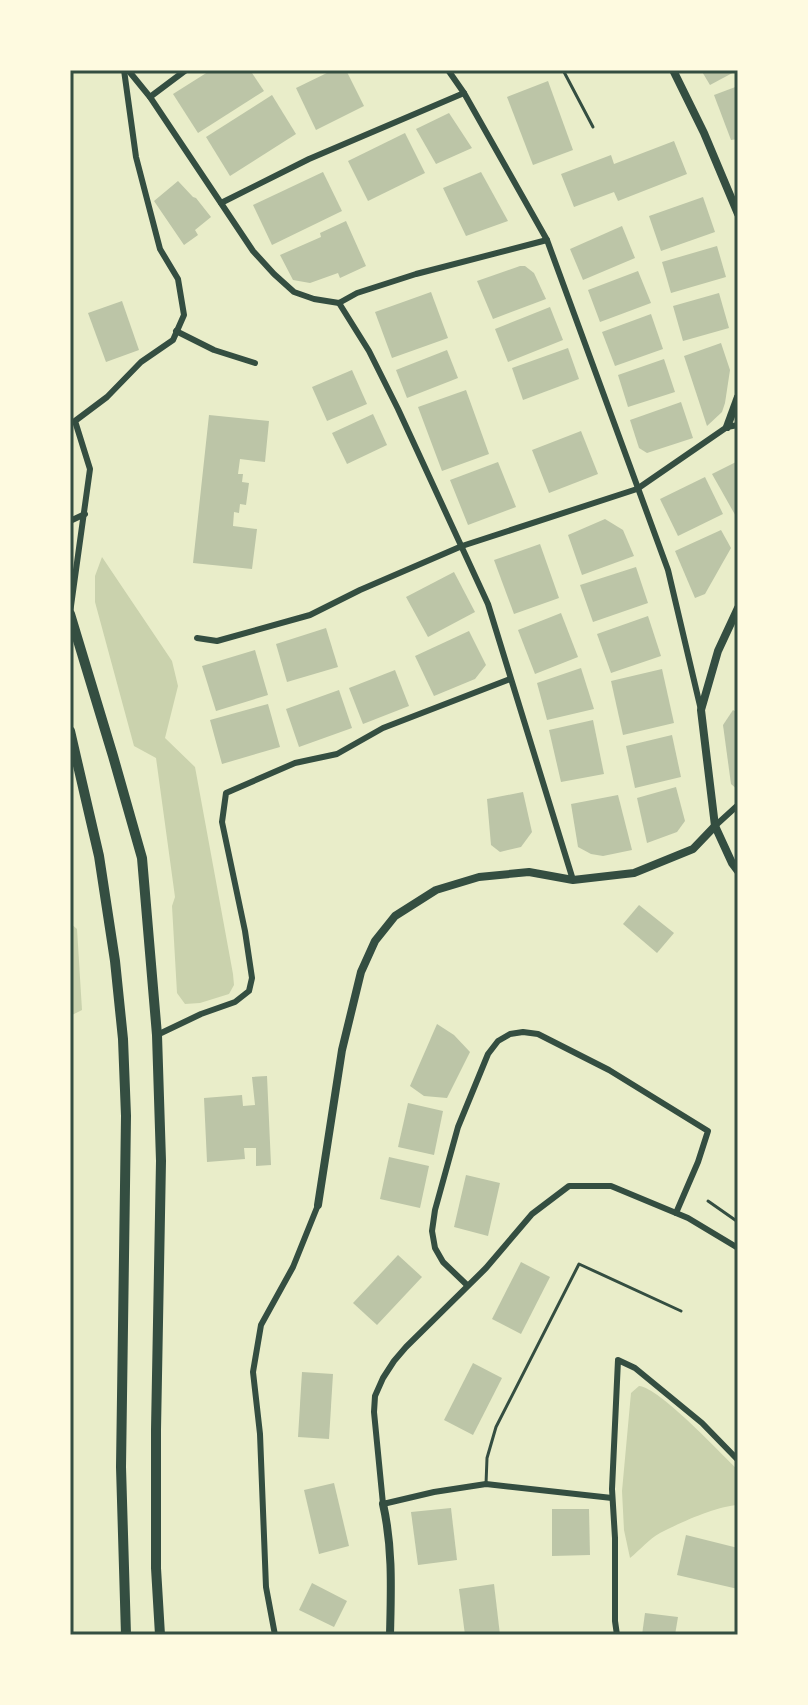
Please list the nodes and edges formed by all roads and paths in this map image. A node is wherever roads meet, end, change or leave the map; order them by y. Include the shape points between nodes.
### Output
1 (126, 70) edge
2 (186, 70) edge
3 (448, 70) edge
4 (563, 70) edge
5 (673, 70) edge
6 (464, 93) junction
7 (150, 97) junction
8 (593, 127) dead end
9 (221, 203) junction
10 (738, 214) edge
11 (547, 240) junction
12 (339, 303) junction
13 (176, 331) junction
14 (255, 363) dead end
15 (738, 397) edge
16 (738, 425) edge
17 (727, 427) junction
18 (637, 489) junction
19 (85, 514) junction
20 (70, 521) edge
21 (462, 546) junction
22 (738, 608) edge
23 (70, 614) edge
24 (197, 638) dead end
25 (510, 679) junction
26 (701, 710) junction
27 (70, 731) edge
28 (70, 783) edge
29 (84, 786) junction
30 (738, 805) edge
31 (715, 826) junction
32 (738, 871) edge
33 (573, 880) junction
34 (157, 1035) junction
35 (708, 1201) dead end
36 (318, 1205) joint
37 (676, 1213) junction
38 (738, 1222) edge
39 (738, 1248) edge
40 (467, 1285) junction
41 (681, 1311) dead end
42 (738, 1460) edge
43 (486, 1484) junction
44 (612, 1498) junction
45 (383, 1504) junction
46 (126, 1635) edge
47 (160, 1635) edge
48 (275, 1635) edge
49 (390, 1635) edge
50 (617, 1635) edge

1 - 7 street
1 - 13 street via 136,157 160,249 178,279 184,315
2 - 7 street
3 - 6 street
4 - 8 lane
5 - 10 street
6 - 9 street
6 - 11 street
7 - 9 street
9 - 12 street via 253,251 294,292
11 - 12 street via 416,274
11 - 18 street
12 - 21 street via 369,351
13 - 14 street
13 - 19 street via 173,340 75,421 90,469
15 - 17 street
16 - 17 street
17 - 18 street
18 - 21 street
18 - 26 street via 668,570
19 - 20 street
19 - 23 street
21 - 24 street via 310,615 217,641
21 - 25 street via 488,604
22 - 26 street via 718,651
23 - 34 highway via 142,858
25 - 33 street
25 - 34 street via 383,728 337,754 295,763 226,793 222,822 245,931 249,991
26 - 31 street
27 - 29 highway
28 - 29 street
29 - 46 highway via 123,1039 121,1467
30 - 31 street
31 - 32 street
31 - 33 street via 693,849 634,873
33 - 36 street via 529,872 479,877 436,890 395,916 375,941 361,972 342,1050
34 - 47 highway
35 - 38 lane
36 - 48 street via 293,1267 261,1325 253,1372 266,1587
37 - 39 street
37 - 40 street via 611,1186 569,1186 532,1214
37 - 40 street via 708,1131 538,1034 510,1034 488,1054 458,1127 435,1210 435,1248
40 - 45 street via 394,1361 375,1396
41 - 43 lane via 579,1264 496,1427
42 - 44 street via 702,1423 618,1360
43 - 44 street
43 - 45 street
44 - 50 street
45 - 49 street via 391,1558

